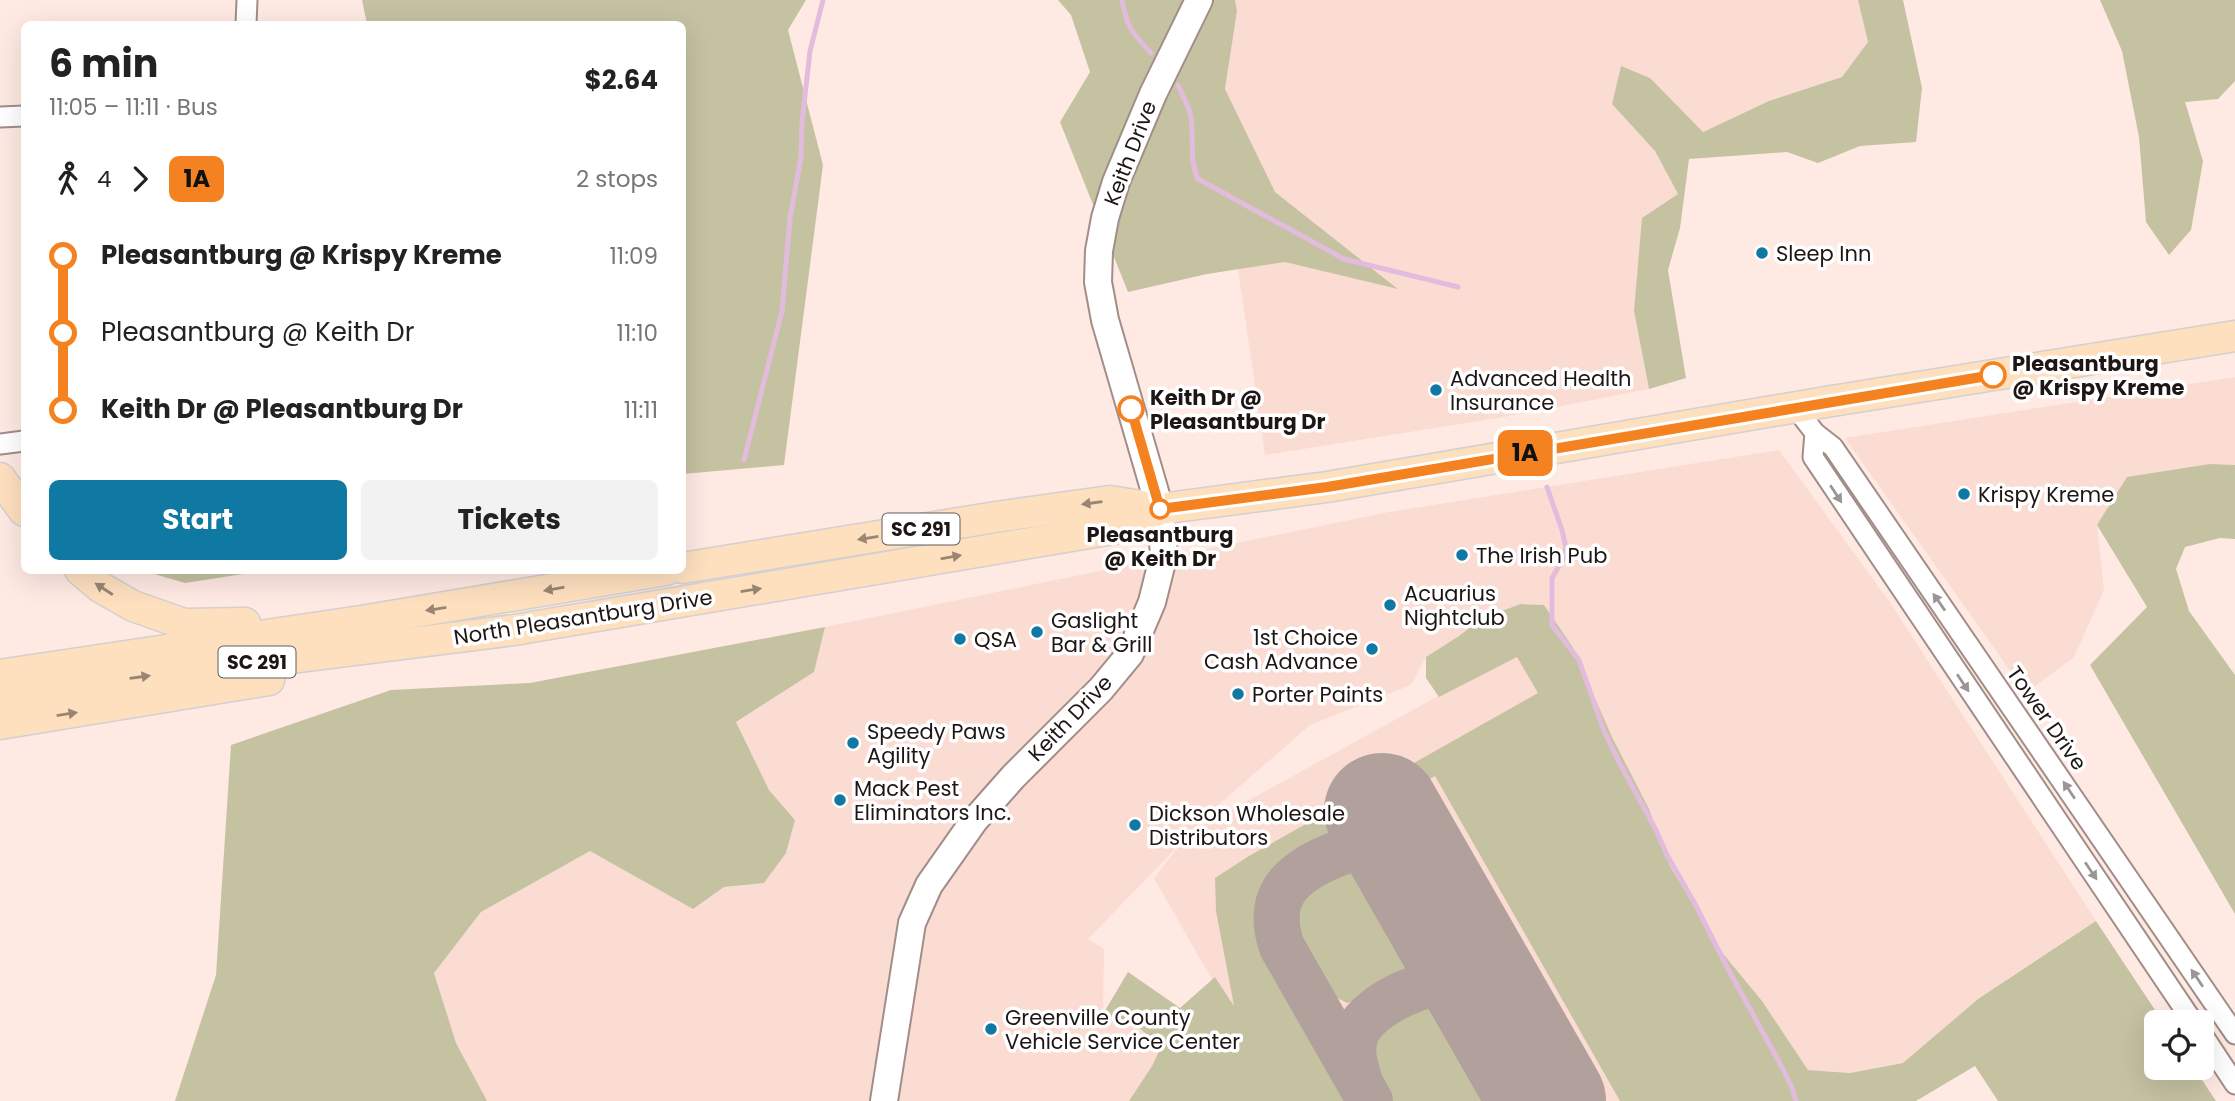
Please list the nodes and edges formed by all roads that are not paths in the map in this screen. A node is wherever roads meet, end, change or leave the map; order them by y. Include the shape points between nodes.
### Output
1 (247, 0) edge
2 (1199, 0) edge
3 (246, 21) edge
4 (21, 116) edge
5 (0, 117) edge
6 (2235, 336) edge
7 (1795, 407) junction
8 (1815, 433) junction
9 (21, 441) edge
10 (0, 444) edge
11 (0, 478) edge
12 (21, 507) edge
13 (1160, 509) junction
14 (686, 567) edge
15 (84, 574) edge
16 (643, 574) edge
17 (361, 621) junction
18 (514, 630) junction
19 (0, 675) edge
20 (0, 698) edge
21 (0, 724) edge
22 (2185, 1010) edge
23 (2235, 1034) edge
24 (2214, 1052) edge
25 (2235, 1084) edge
26 (884, 1101) edge

1 - 3 street
2 - 13 street, Keith Drive via 1116,182 1099,251 1104,320
4 - 5 street
6 - 7 main road, North Pleasantburg Drive / SC 291
7 - 8 street, Tower Drive
7 - 13 main road, North Pleasantburg Drive / SC 291 via 1327,487
8 -> 22 street via 1812,457
23 -> 8 street, Tower Drive via 1833,447
9 - 10 street
11 - 12 main road
13 -> 14 main road, North Pleasantburg Drive / SC 291 via 1111,501
18 -> 13 main road, North Pleasantburg Drive / SC 291 via 1113,529
13 - 26 street, Keith Drive via 1164,554 1152,602 1130,654 974,821 919,904 904,964
17 -> 15 main road via 184,624 133,606
16 -> 17 main road, North Pleasantburg Drive / SC 291
17 - 19 main road, North Pleasantburg Drive / SC 291
20 -> 18 main road, North Pleasantburg Drive / SC 291
21 -> 18 main road via 328,670
24 - 25 street

